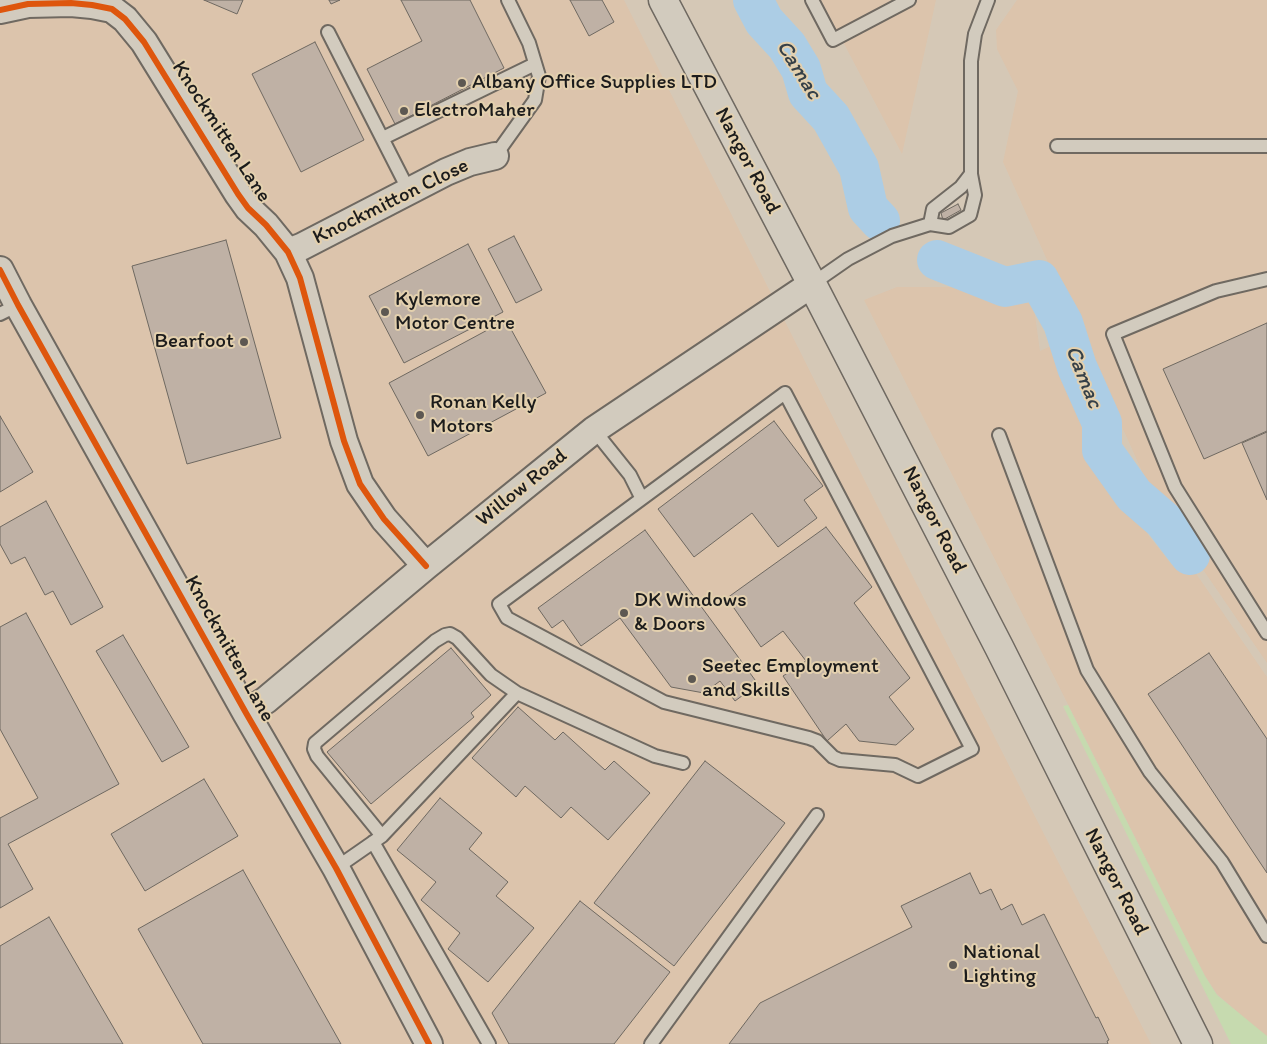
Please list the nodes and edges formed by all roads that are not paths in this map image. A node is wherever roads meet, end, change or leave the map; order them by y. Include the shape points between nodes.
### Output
1 (508, 0) edge
2 (663, 0) edge
3 (812, 0) edge
4 (909, 0) edge
5 (988, 0) edge
6 (888, 5) edge
7 (0, 10) edge
8 (328, 32) dead end
9 (535, 64) junction
10 (382, 138) junction
11 (1057, 146) dead end
12 (1267, 146) edge
13 (496, 156) joint
14 (971, 174) junction
15 (409, 190) junction
16 (930, 224) junction
17 (288, 252) junction
18 (0, 270) edge
19 (1267, 279) edge
20 (812, 284) junction
21 (9, 310) edge
22 (594, 430) junction
23 (999, 436) dead end
24 (641, 498) junction
25 (426, 566) junction
26 (1267, 633) edge
27 (517, 693) junction
28 (246, 713) junction
29 (683, 762) dead end
30 (817, 816) dead end
31 (378, 839) junction
32 (336, 868) junction
33 (1267, 936) edge
34 (429, 1044) edge
35 (489, 1044) edge
36 (651, 1044) edge
37 (1198, 1044) edge

1 - 9 lane via 529,43
2 - 20 main road, Nangor Road
3 - 6 lane via 833,40
4 - 6 lane
5 - 14 lane via 975,34 971,61
7 - 17 street, Knockmitten Lane via 28,4 70,3 112,9 125,19 144,42 248,208
8 - 10 lane
9 - 10 lane
9 - 13 lane via 539,76 535,100
10 - 15 lane
11 - 12 lane
13 - 15 street, Knockmitton Close via 470,162
14 - 16 lane via 961,187 933,210
14 - 16 lane via 975,195 970,215 949,227
15 - 17 street, Knockmitton Close
16 - 20 lane via 892,236 848,259
17 - 25 street, Knockmitten Lane via 300,278 344,441 360,484 384,519
18 - 21 street, Knockmitten Lane
19 - 26 lane via 1216,292 1113,334 1175,486
20 - 22 street, Willow Road
20 - 37 main road, Nangor Road
21 - 28 street, Knockmitten Lane
22 - 24 lane via 630,475
22 - 25 street, Willow Road
23 - 33 lane via 1087,670 1150,772 1222,862
24 - 24 lane via 499,604 507,618 664,702 808,738 817,741 840,760 895,765 918,776 972,749 785,393
25 - 28 street, Willow Road via 266,700
27 - 29 lane via 656,756
27 - 31 lane
27 - 31 lane via 491,675 457,638 445,635 315,743 317,756
28 - 32 street, Knockmitten Lane
30 - 36 lane
31 - 32 lane
31 - 35 lane
32 - 34 street, Knockmitten Lane

